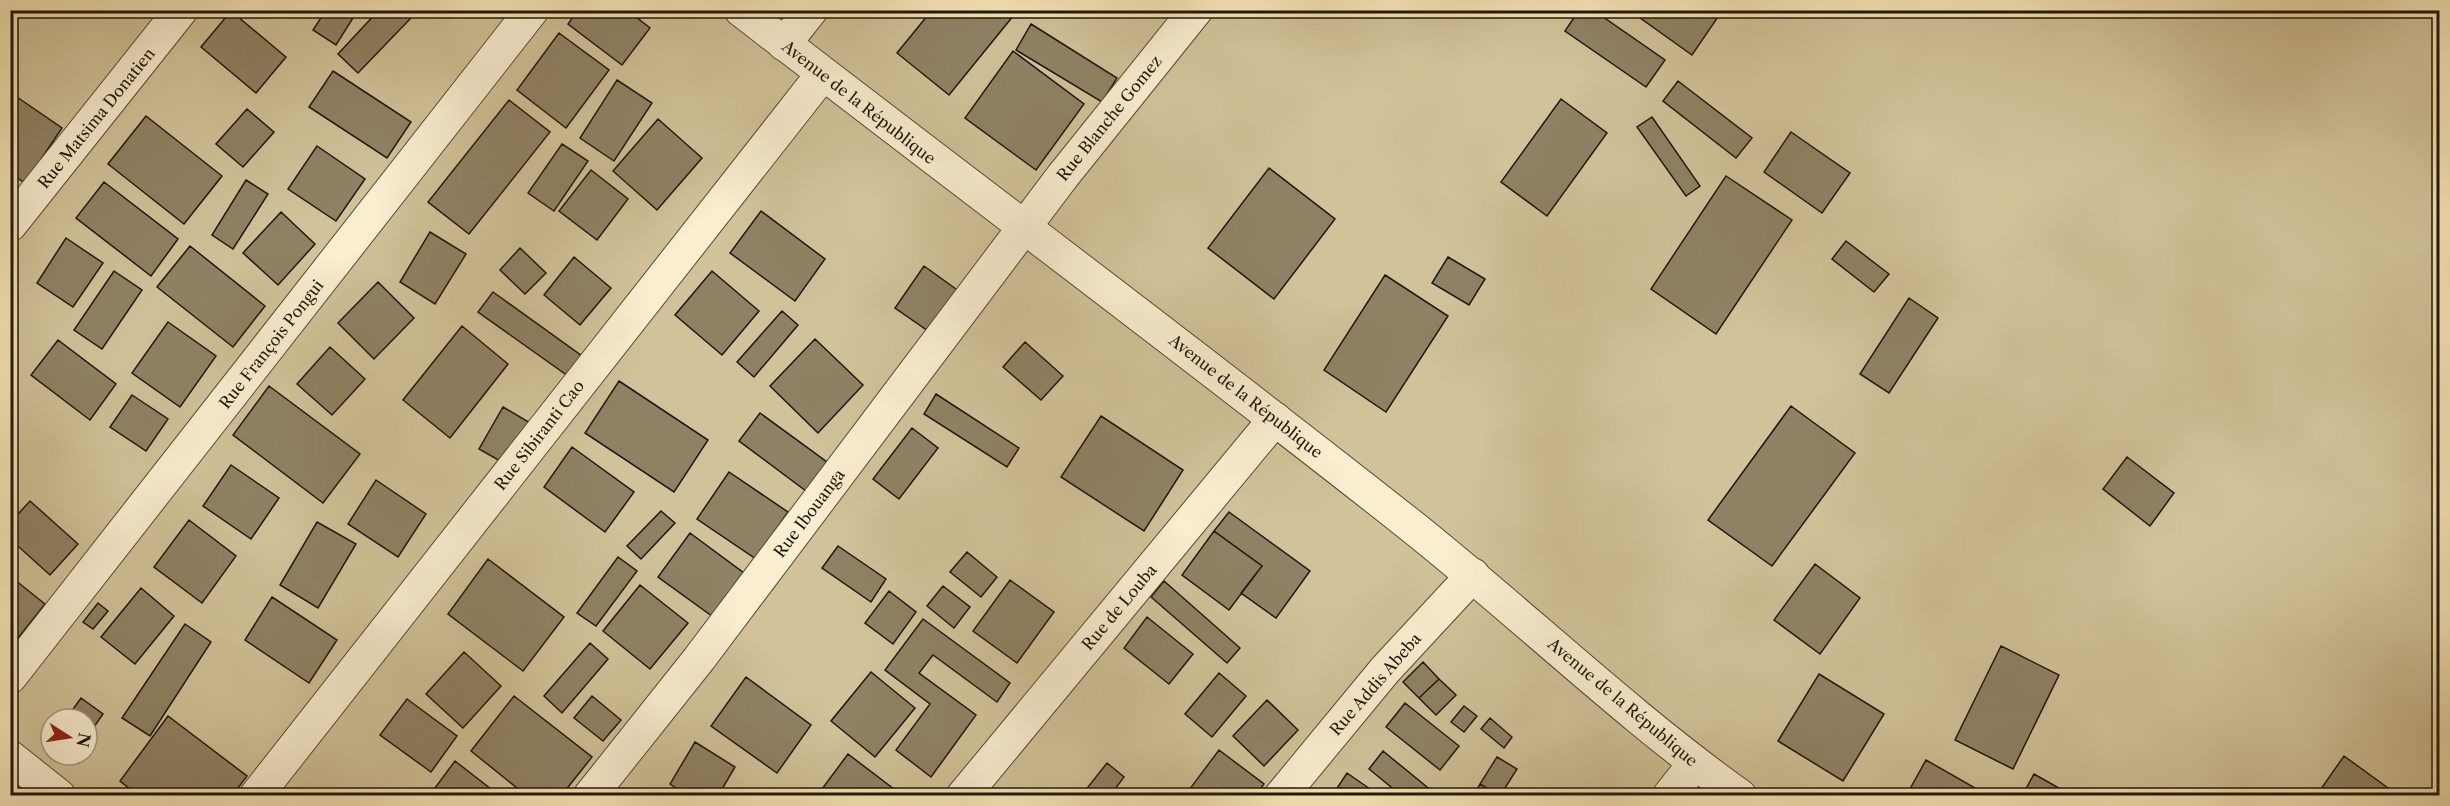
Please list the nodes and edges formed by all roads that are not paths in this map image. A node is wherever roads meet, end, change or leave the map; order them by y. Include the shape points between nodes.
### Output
1 (181, 10) edge
2 (532, 10) edge
3 (741, 10) edge
4 (811, 10) edge
5 (1196, 10) edge
6 (784, 44) junction
7 (822, 75) junction
8 (10, 225) edge
9 (1024, 227) junction
10 (1275, 420) junction
11 (1473, 575) junction
12 (10, 677) edge
13 (10, 758) edge
14 (1695, 764) junction
15 (59, 795) edge
16 (256, 795) edge
17 (590, 795) edge
18 (963, 795) edge
19 (1281, 795) edge
20 (1669, 795) edge
21 (1740, 795) edge

1 - 8 street, Rue Matsima Donatien
2 - 12 street, Rue François Pongui
3 - 6 street, Avenue de la République
4 - 6 street
5 - 9 street, Rue Blanche Gomez
6 - 7 street, Avenue de la République
7 - 9 street, Avenue de la République
7 - 16 street, Rue Sibiranti Cao
9 - 10 street, Avenue de la République
9 - 17 street, Rue Ibouanga via 699,659
10 - 11 street, Avenue de la République
10 - 18 street, Rue de Louba
11 - 14 street, Avenue de la République
11 - 19 street, Rue Addis Abeba via 1385,670
13 - 15 street
14 - 20 street
14 - 21 street, Avenue de la République

